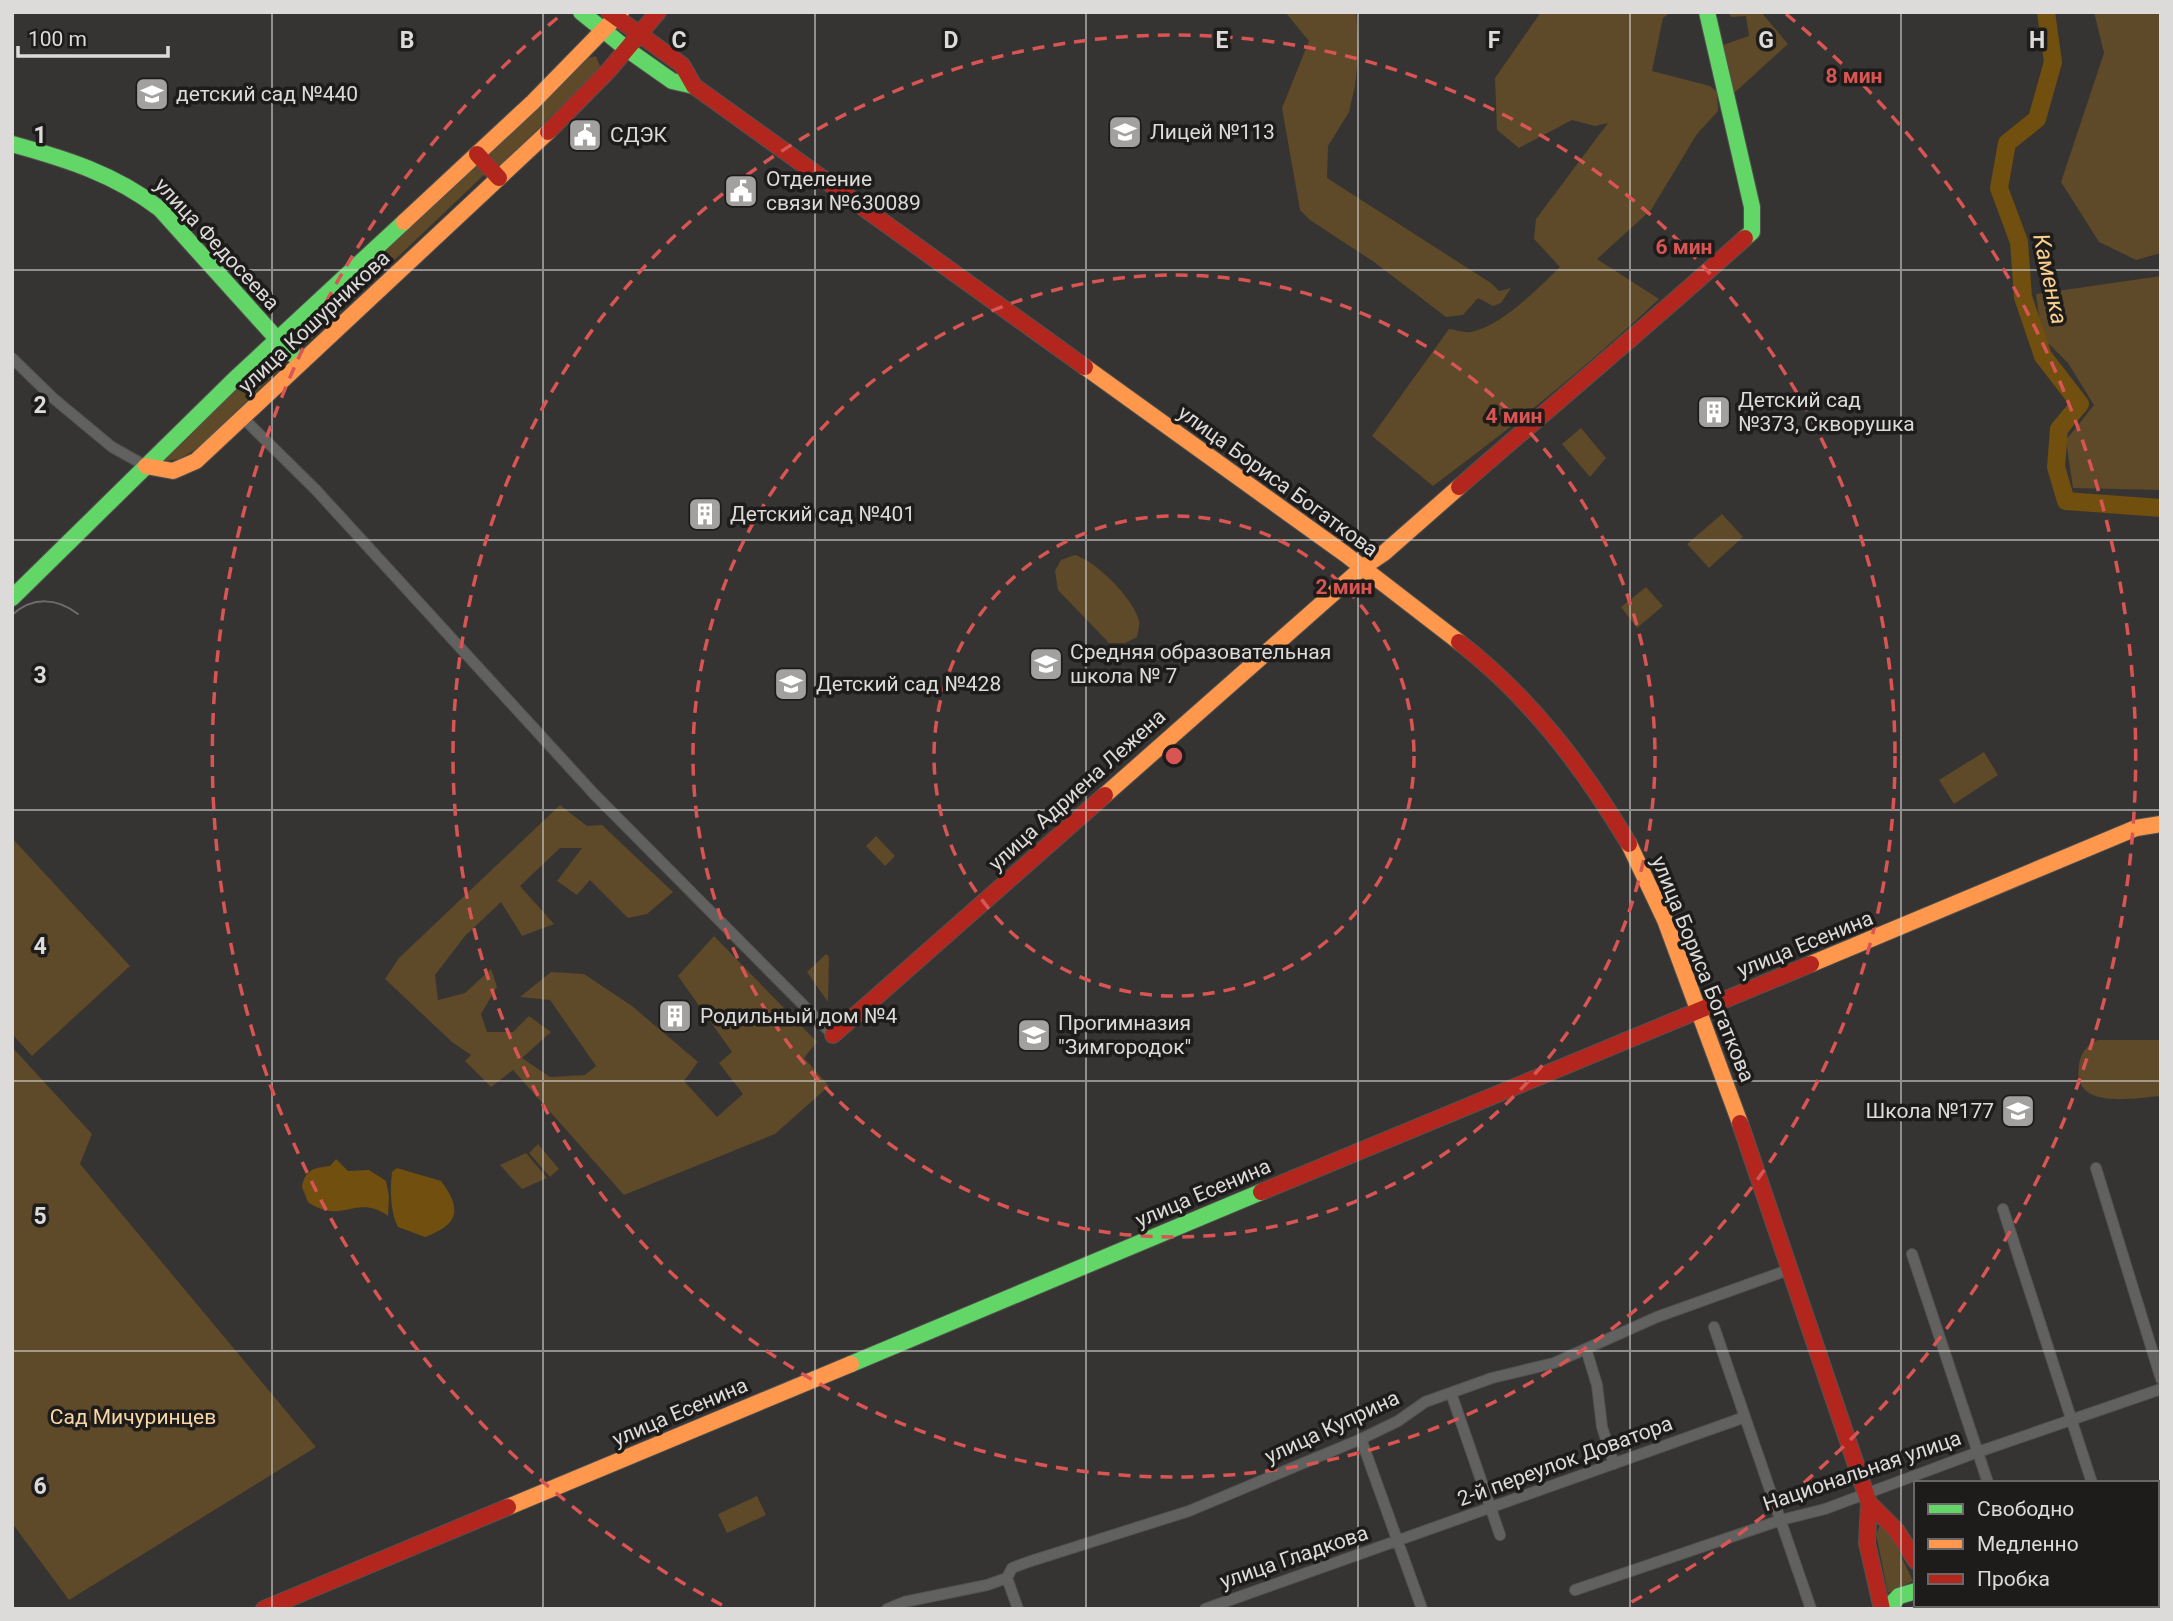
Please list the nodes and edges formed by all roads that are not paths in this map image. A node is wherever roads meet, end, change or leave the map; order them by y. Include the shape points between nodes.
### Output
1 (581, 12) edge
2 (658, 12) edge
3 (1707, 12) edge
4 (615, 14) edge
5 (603, 30) junction
6 (640, 36) junction
7 (628, 50) junction
8 (694, 86) junction
9 (12, 144) edge
10 (477, 154) junction
11 (499, 178) junction
12 (278, 340) junction
13 (12, 358) edge
14 (301, 362) junction
15 (243, 418) junction
16 (146, 466) junction
17 (1362, 568) junction
18 (12, 598) edge
19 (2161, 824) edge
20 (1700, 1009) junction
21 (833, 1035) joint
22 (2096, 1168) dead end
23 (2003, 1209) dead end
24 (1912, 1254) dead end
25 (1791, 1269) junction
26 (1714, 1327) dead end
27 (1586, 1349) junction
28 (2161, 1379) edge
29 (2161, 1389) edge
30 (1451, 1393) junction
31 (1745, 1418) junction
32 (2072, 1421) junction
33 (1361, 1439) junction
34 (1978, 1452) junction
35 (1614, 1464) junction
36 (1987, 1481) edge
37 (2091, 1481) edge
38 (1867, 1498) junction
39 (1491, 1508) junction
40 (1781, 1520) junction
41 (1500, 1535) dead end
42 (1397, 1541) junction
43 (1914, 1557) edge
44 (1007, 1578) junction
45 (1576, 1590) dead end
46 (1914, 1591) edge
47 (264, 1609) edge
48 (887, 1609) edge
49 (1018, 1609) edge
50 (1205, 1609) edge
51 (1422, 1609) edge
52 (1811, 1609) edge
53 (1884, 1609) edge

1 - 5 main road, улица Бориса Богаткова
2 - 6 main road, улица Кошурникова
3 - 17 main road, улица Адриена Лежена via 1752,205 1752,232 1384,554
4 - 5 main road, улица Кошурникова
4 - 6 main road, улица Бориса Богаткова
5 - 7 main road, улица Бориса Богаткова
5 - 10 main road, улица Кошурникова
6 - 7 main road, улица Кошурникова
6 - 8 main road, улица Бориса Богаткова via 682,65
7 - 8 main road, улица Бориса Богаткова via 672,81
7 - 11 main road, улица Кошурникова
8 - 17 main road, улица Бориса Богаткова
9 - 12 main road, улица Федосеева via 105,172 139,191
10 - 11 main road
10 - 12 main road, улица Кошурникова
11 - 14 main road, улица Кошурникова
12 - 14 main road, улица Федосеева
12 - 16 main road, улица Кошурникова
13 - 16 street via 112,447
14 - 15 main road, улица Кошурникова
15 - 16 main road, улица Кошурникова via 184,468 173,471
15 - 21 street via 316,491 594,795
16 - 18 main road, улица Кошурникова
17 - 20 main road, улица Бориса Богаткова via 1484,662 1565,747 1635,854
17 - 21 main road, улица Адриена Лежена
19 - 20 main road, улица Есенина via 2136,828
20 - 25 main road, улица Бориса Богаткова
20 - 47 main road, улица Есенина
22 - 28 street
23 - 32 street
24 - 34 street
25 - 27 street, улица Куприна via 1657,1317
25 - 38 main road, улица Бориса Богаткова
26 - 31 street
27 - 30 street, улица Куприна
27 - 35 street
29 - 32 street, Национальная улица
30 - 33 street, улица Куприна via 1425,1402
30 - 39 street
31 - 35 street, 2-й переулок Доватора
31 - 40 street
32 - 34 street, Национальная улица
32 - 37 street
33 - 42 street
33 - 44 street, улица Куприна via 1189,1511 1012,1568
34 - 36 street
34 - 38 street, Национальная улица
35 - 39 street, 2-й переулок Доватора
38 - 40 street, Национальная улица
38 - 43 main road, улица Бориса Богаткова via 1902,1536
38 - 53 main road, улица Бориса Богаткова via 1867,1543
39 - 41 street
39 - 42 street, 2-й переулок Доватора
40 - 45 street, Национальная улица
40 - 52 street
42 - 50 street, улица Гладкова
42 - 51 street
44 - 48 street, улица Куприна
44 - 49 street
46 - 53 main road, улица Бориса Богаткова

